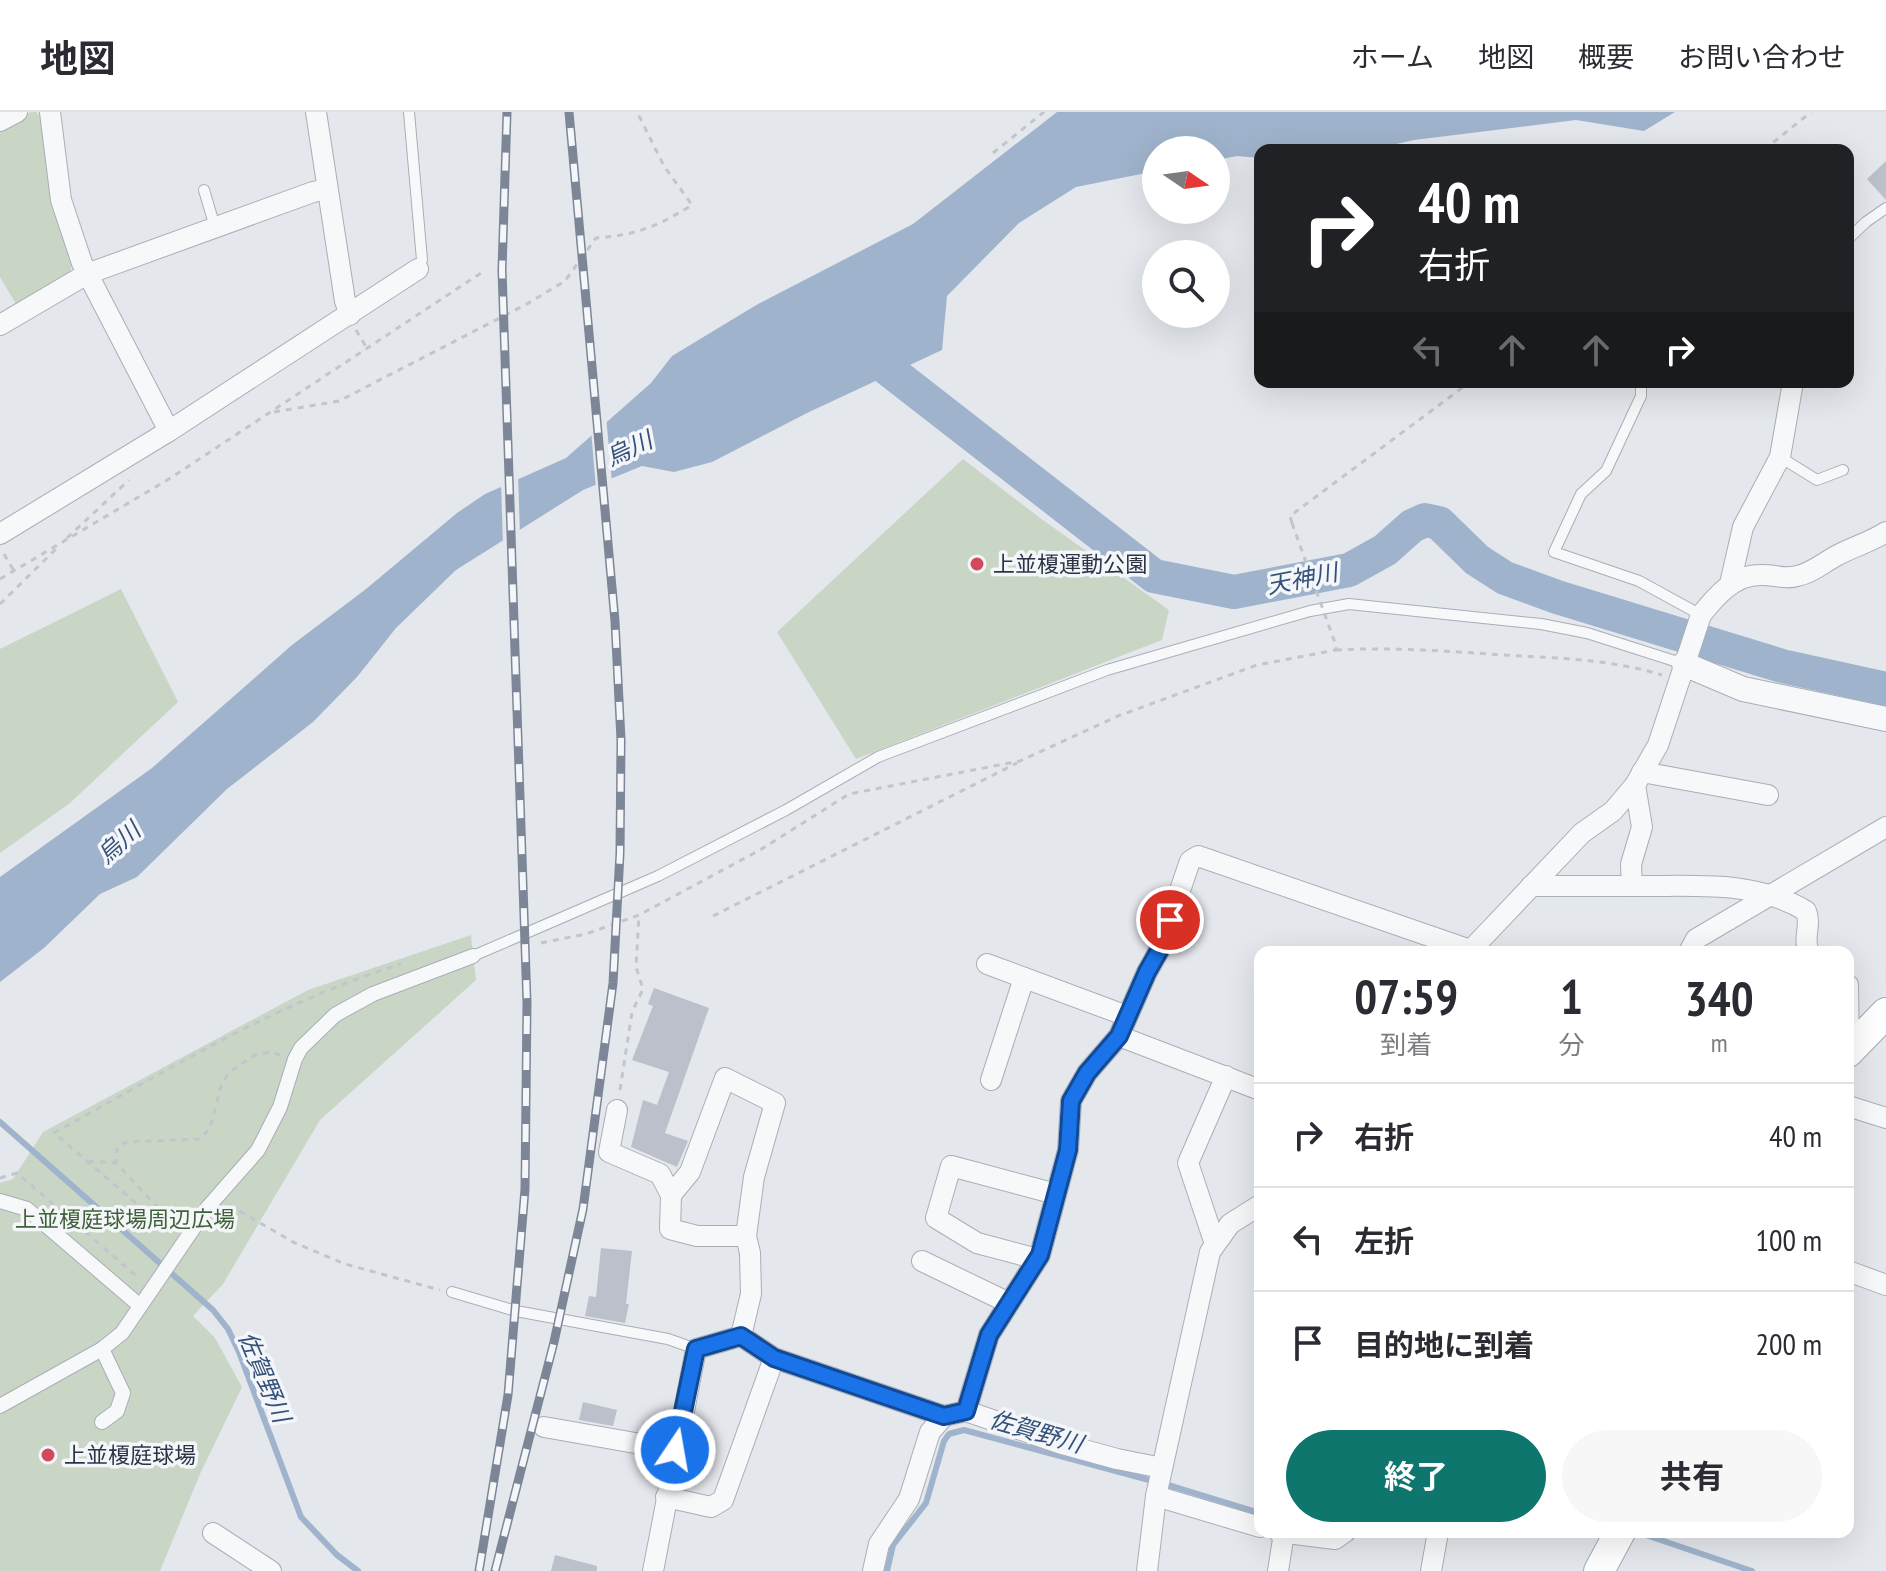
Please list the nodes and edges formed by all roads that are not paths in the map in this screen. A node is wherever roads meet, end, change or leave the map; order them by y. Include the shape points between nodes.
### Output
1 (17, 112) edge
2 (50, 112) edge
3 (316, 112) edge
4 (409, 112) edge
5 (0, 121) edge
6 (327, 189) junction
7 (204, 190) dead end
8 (1886, 208) edge
9 (215, 227) junction
10 (1854, 233) edge
11 (418, 269) joint
12 (87, 274) junction
13 (351, 319) junction
14 (0, 325) edge
15 (1641, 388) edge
16 (1792, 388) edge
17 (169, 431) junction
18 (1780, 457) junction
19 (1843, 470) dead end
20 (1886, 532) edge
21 (0, 534) edge
22 (1730, 584) junction
23 (1699, 620) junction
24 (1681, 664) junction
25 (1886, 719) edge
26 (1638, 778) junction
27 (1768, 795) dead end
28 (1886, 827) edge
29 (1531, 886) junction
30 (1632, 886) junction
31 (1770, 893) junction
32 (1457, 946) edge
33 (1476, 946) edge
34 (1692, 946) edge
35 (1808, 946) edge
36 (473, 956) joint
37 (987, 964) dead end
38 (1024, 978) junction
39 (1886, 1013) edge
40 (1127, 1016) junction
41 (1119, 1036) junction
42 (1854, 1047) edge
43 (1226, 1076) junction
44 (991, 1080) dead end
45 (1254, 1088) edge
46 (1854, 1108) edge
47 (617, 1110) road end
48 (1886, 1118) edge
49 (1056, 1194) junction
50 (671, 1195) junction
51 (0, 1201) edge
52 (1254, 1209) edge
53 (746, 1236) junction
54 (1215, 1244) junction
55 (1037, 1259) junction
56 (922, 1261) dead end
57 (1854, 1273) edge
58 (1886, 1285) edge
59 (452, 1292) road end
60 (1009, 1303) junction
61 (139, 1305) junction
62 (741, 1336) junction
63 (102, 1349) junction
64 (696, 1349) junction
65 (774, 1358) junction
66 (0, 1406) edge
67 (966, 1411) junction
68 (944, 1416) junction
69 (102, 1422) dead end
70 (544, 1427) dead end
71 (675, 1450) junction
72 (1159, 1482) junction
73 (666, 1497) junction
74 (1254, 1524) edge
75 (213, 1533) dead end
76 (1281, 1538) edge
77 (1437, 1538) edge
78 (1617, 1538) edge
79 (271, 1571) edge
80 (653, 1571) edge
81 (873, 1571) edge
82 (1147, 1571) edge
83 (1278, 1571) edge
84 (1431, 1571) edge
85 (1599, 1571) edge

1 - 5 street
2 - 12 street via 61,200
3 - 6 street
4 - 11 lane via 422,260
6 - 9 street
6 - 13 street
7 - 9 lane
8 - 10 lane
9 - 12 street
11 - 13 street
12 - 14 street
12 - 17 street
13 - 17 street
15 - 23 lane via 1606,471 1581,494 1554,552 1639,581
16 - 18 street
17 - 21 street
18 - 19 lane via 1817,480
18 - 22 street via 1743,527
20 - 22 street via 1808,573 1790,578 1749,576
22 - 23 street
23 - 24 street
24 - 25 street via 1743,689
24 - 26 street via 1658,745
24 - 36 lane via 1541,624 1349,604 1310,611 1107,670 878,757 658,876
26 - 27 street
26 - 29 street via 1613,811 1582,833
26 - 30 street via 1642,827 1631,864
28 - 31 street
29 - 30 street
29 - 33 street
30 - 31 street
31 - 34 street
31 - 35 street via 1806,911
32 - 40 street via 1198,856 1190,861 1160,949
36 - 61 street via 373,994 335,1015 301,1048 258,1150 216,1198
37 - 38 street
38 - 40 street
38 - 44 street
39 - 42 main road
40 - 41 street
41 - 43 street
41 - 49 street via 1071,1101 1068,1150
43 - 45 street
43 - 54 street via 1188,1163
46 - 48 street
47 - 50 street via 609,1152 660,1174
49 - 55 street
49 - 55 street via 951,1166 939,1205 936,1218 977,1243
50 - 53 street via 670,1229 697,1236
50 - 53 street via 690,1172 725,1078 775,1103 754,1177
51 - 61 street via 27,1209
52 - 54 street via 1230,1224
53 - 62 street via 751,1294
54 - 72 street
55 - 60 street
56 - 60 street
57 - 58 street
59 - 64 lane
60 - 67 street via 989,1335
61 - 63 street via 122,1333
62 - 64 street
62 - 65 street
63 - 66 street
63 - 69 street via 123,1393 117,1411
64 - 71 street
65 - 68 street
65 - 73 street via 723,1500 711,1507
67 - 68 street
67 - 72 street via 1117,1459
68 - 81 street via 930,1432 909,1499 879,1544
70 - 71 street
71 - 73 street
72 - 74 street
72 - 82 street
73 - 80 street
75 - 79 street
76 - 83 street
77 - 84 street
78 - 85 main road

